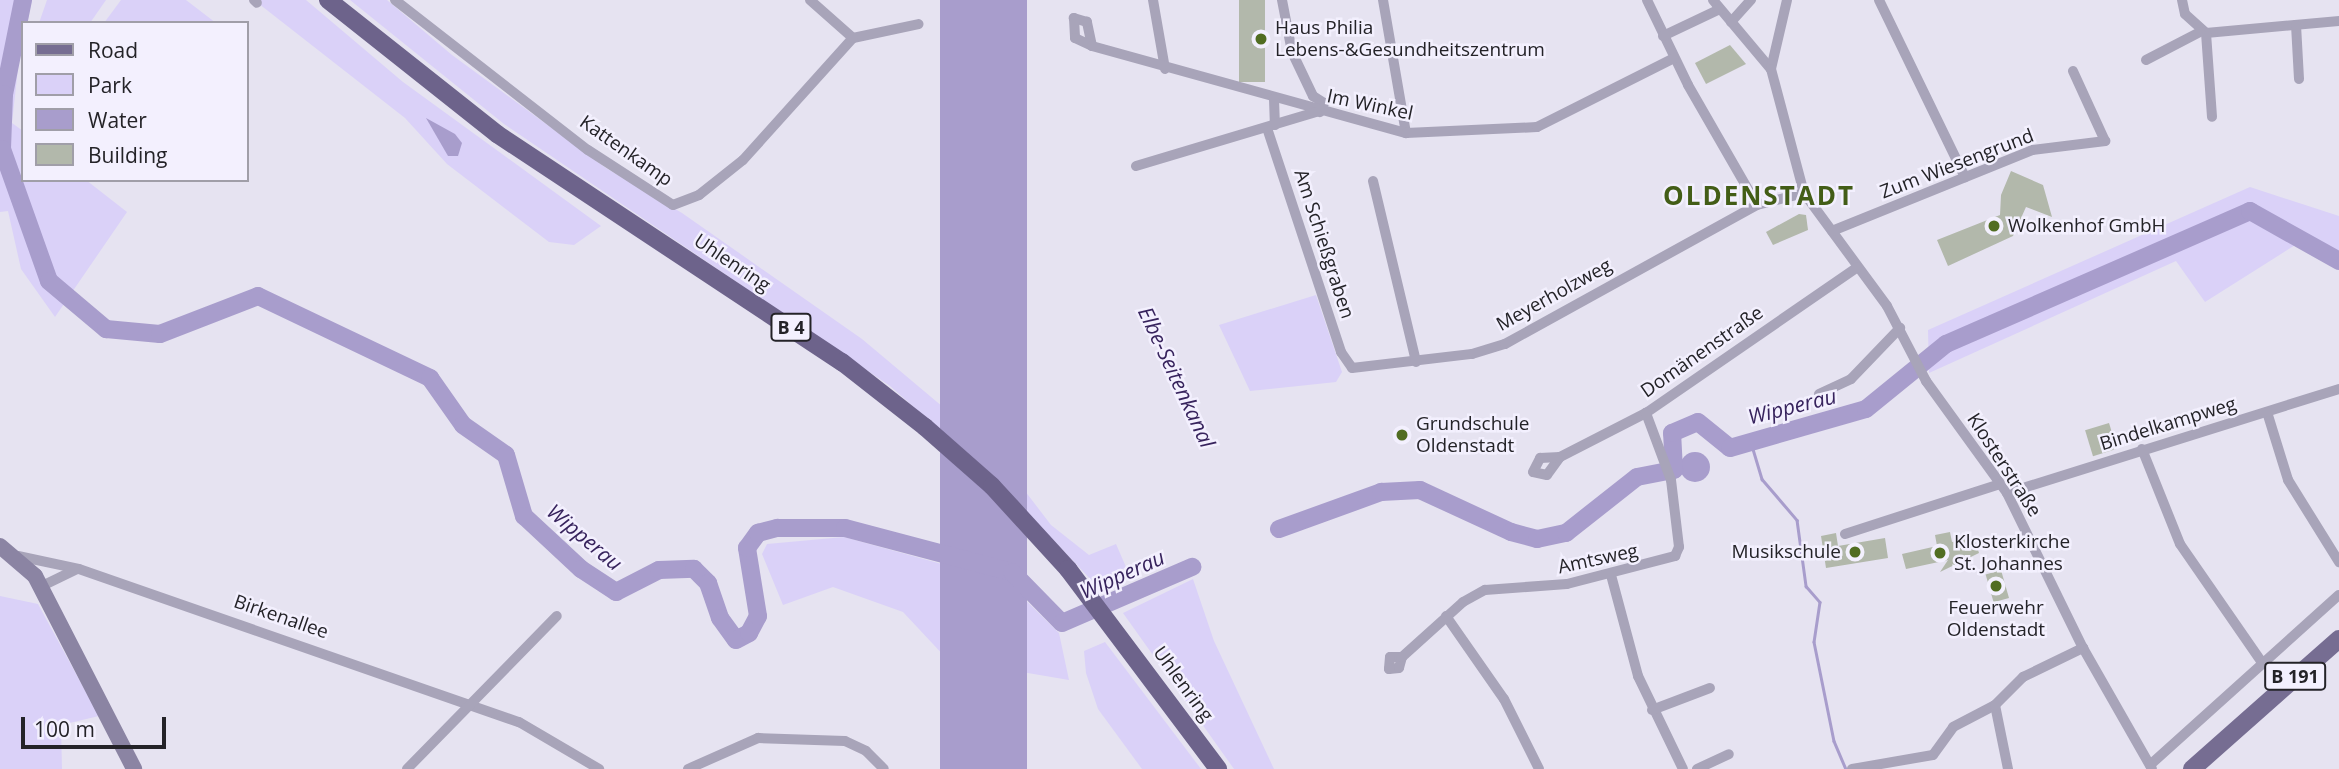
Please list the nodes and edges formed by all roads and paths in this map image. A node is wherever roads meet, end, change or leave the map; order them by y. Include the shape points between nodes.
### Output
1 (328, 0) edge
2 (395, 0) edge
3 (810, 0) edge
4 (1153, 0) edge
5 (1282, 0) edge
6 (1383, 0) edge
7 (1647, 0) edge
8 (1751, 0) edge
9 (1787, 0) edge
10 (1879, 0) edge
11 (2182, 0) edge
12 (1716, 4) edge
13 (2339, 21) edge
14 (1731, 22) junction
15 (919, 24) dead end
16 (2296, 25) junction
17 (2203, 32) junction
18 (1663, 36) junction
19 (853, 38) junction
20 (1092, 46) dead end
21 (1674, 58) junction
22 (2146, 60) dead end
23 (1165, 69) junction
24 (1771, 69) junction
25 (2074, 71) dead end
26 (2299, 79) dead end
27 (1274, 99) junction
28 (1318, 112) junction
29 (2212, 117) dead end
30 (1271, 126) junction
31 (1406, 133) junction
32 (1136, 166) dead end
33 (1965, 177) junction
34 (1373, 181) dead end
35 (1804, 193) junction
36 (1757, 205) junction
37 (1832, 231) junction
38 (1858, 267) junction
39 (1900, 328) junction
40 (1416, 362) junction
41 (1352, 368) joint
42 (2339, 389) edge
43 (1819, 394) dead end
44 (2267, 412) junction
45 (1646, 413) junction
46 (2142, 449) junction
47 (1560, 457) dead end
48 (2003, 489) junction
49 (1845, 534) dead end
50 (0, 546) edge
51 (18, 556) junction
52 (2339, 562) edge
53 (79, 569) junction
54 (1611, 575) junction
55 (42, 586) junction
56 (2339, 595) edge
57 (557, 616) dead end
58 (1446, 616) junction
59 (2339, 639) edge
60 (2084, 648) junction
61 (1402, 657) dead end
62 (2263, 664) junction
63 (1710, 688) dead end
64 (468, 705) junction
65 (1995, 705) junction
66 (1652, 710) junction
67 (1729, 754) dead end
68 (2151, 767) edge
69 (134, 769) edge
70 (407, 769) edge
71 (599, 769) edge
72 (688, 769) edge
73 (884, 769) edge
74 (1218, 769) edge
75 (1539, 769) edge
76 (1683, 769) edge
77 (1697, 769) edge
78 (1853, 769) edge
79 (2008, 769) edge
80 (2192, 769) edge

1 - 74 highway, Uhlenring / B 4 via 497,134 842,362 992,486 1114,624
2 - 19 street, Kattenkamp via 588,150 673,205 699,195 743,160
3 - 19 street
4 - 23 street
5 - 28 street via 1292,52 1313,96 1324,103
6 - 31 street
7 - 18 street
8 - 14 street
9 - 24 street
10 - 33 street
11 - 17 street
12 - 14 street
12 - 18 street
13 - 16 street
14 - 24 street
15 - 19 street
16 - 17 street
16 - 26 street
17 - 22 street
17 - 29 street
18 - 21 street
20 - 23 street, Im Winkel
21 - 31 street, Im Winkel via 1537,128
21 - 36 street
23 - 27 street, Im Winkel
24 - 35 street
25 - 33 street, Zum Wiesengrund via 2105,141 2032,150
27 - 28 street, Im Winkel
27 - 30 street, Am Schießgraben
28 - 30 street
28 - 31 street, Im Winkel
30 - 32 street
30 - 41 street, Am Schießgraben via 1341,352
33 - 37 street, Zum Wiesengrund
34 - 40 street
35 - 36 street, Meyerholzweg
35 - 37 street, Klosterstraße
36 - 40 street, Meyerholzweg via 1505,344
37 - 38 street, Klosterstraße
38 - 39 street, Klosterstraße
38 - 45 street, Domänenstraße
39 - 43 street via 1851,379
39 - 48 street, Klosterstraße via 1926,381
40 - 41 street, Meyerholzweg
42 - 44 street, Bindelkampweg
44 - 46 street, Bindelkampweg
44 - 52 street via 2293,489
45 - 47 street, Domänenstraße
45 - 54 street, Amtsweg via 1671,480 1679,547 1675,556
46 - 48 street, Bindelkampweg
46 - 62 street via 2180,544
48 - 49 street, Bindelkampweg
48 - 60 street, Klosterstraße
50 - 51 main road, Birkenallee
51 - 53 street, Birkenallee
51 - 55 main road
53 - 55 street
53 - 64 street, Birkenallee
54 - 58 street, Amtsweg via 1550,586 1485,590
54 - 66 street
55 - 69 main road
56 - 62 street
57 - 64 street
58 - 61 street, Amtsweg
58 - 75 street via 1504,699
59 - 80 main road, B 191
60 - 65 street via 2023,677
60 - 68 street, Klosterstraße
62 - 68 street
63 - 66 street
64 - 70 street
64 - 71 street, Birkenallee via 549,736
65 - 78 street via 1953,727 1933,755
65 - 79 street
66 - 76 street
67 - 77 street
72 - 73 street via 758,738 845,741 866,751

